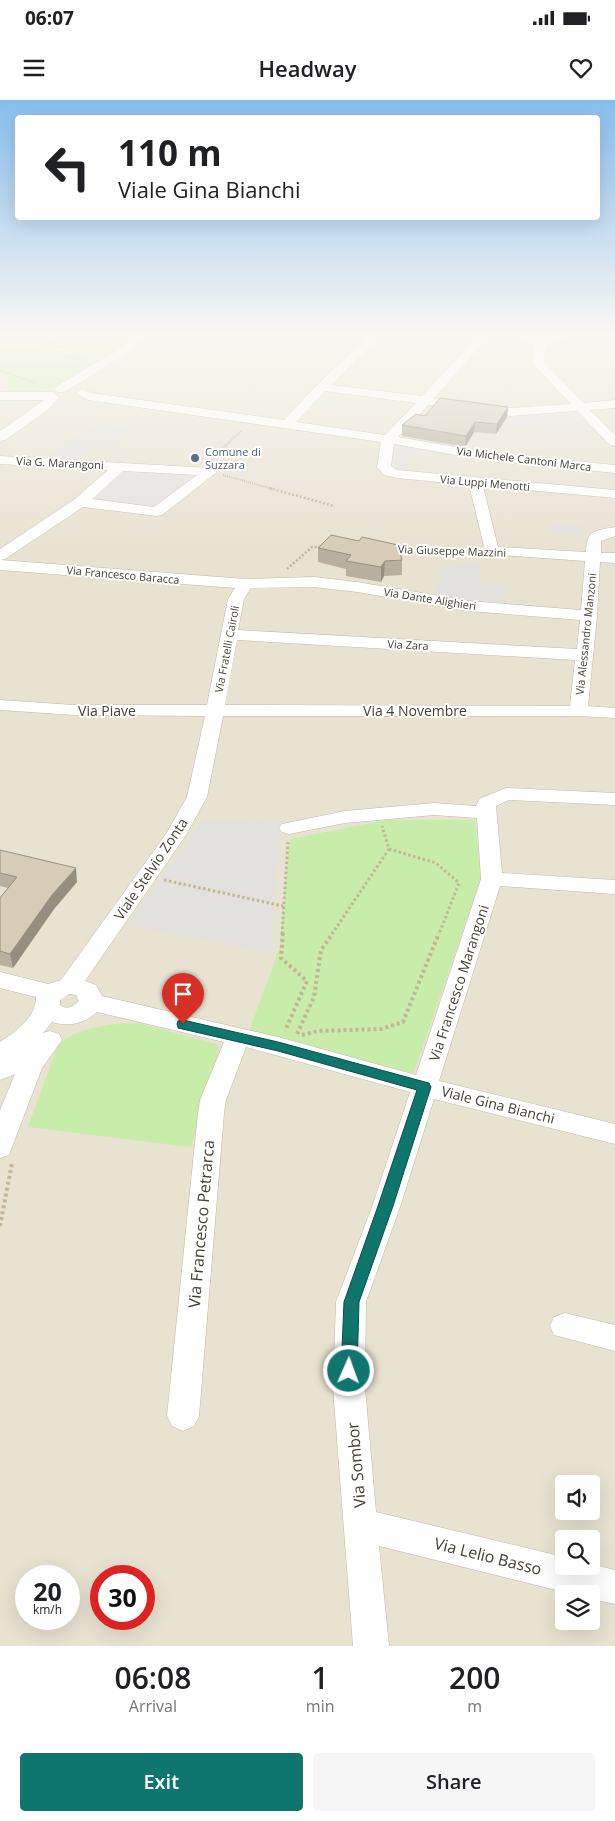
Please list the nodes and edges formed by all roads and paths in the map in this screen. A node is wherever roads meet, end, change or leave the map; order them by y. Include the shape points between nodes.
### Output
1 (41, 405) edge
2 (150, 405) edge
3 (305, 405) edge
4 (422, 405) edge
5 (602, 405) edge
6 (464, 406) edge
7 (580, 407) junction
8 (252, 420) junction
9 (286, 425) junction
10 (0, 437) edge
11 (388, 440) junction
12 (615, 442) edge
13 (0, 460) edge
14 (121, 466) junction
15 (615, 469) edge
16 (205, 471) junction
17 (475, 482) junction
18 (615, 494) edge
19 (80, 502) junction
20 (334, 506) dead end
21 (615, 531) edge
22 (322, 547) edge
23 (390, 549) edge
24 (491, 551) junction
25 (0, 556) edge
26 (593, 556) junction
27 (615, 558) edge
28 (0, 565) edge
29 (271, 582) junction
30 (245, 584) junction
31 (589, 616) junction
32 (231, 635) junction
33 (584, 655) junction
34 (0, 704) edge
35 (215, 711) junction
36 (578, 711) junction
37 (615, 713) edge
38 (615, 799) edge
39 (487, 813) junction
40 (379, 814) junction
41 (289, 828) joint
42 (389, 849) junction
43 (492, 879) junction
44 (156, 881) junction
45 (615, 887) edge
46 (283, 906) junction
47 (0, 980) edge
48 (60, 1000) junction
49 (238, 1038) junction
50 (21, 1039) junction
51 (50, 1040) junction
52 (278, 1046) junction
53 (0, 1055) edge
54 (0, 1066) edge
55 (0, 1071) edge
56 (425, 1087) junction
57 (0, 1103) edge
58 (615, 1134) edge
59 (5, 1148) edge
60 (0, 1226) edge
61 (564, 1326) dead end
62 (615, 1338) edge
63 (183, 1416) dead end
64 (362, 1525) junction
65 (615, 1588) edge
66 (370, 1646) edge

1 - 10 street
2 - 8 street, Via Michele Cantoni Marca
3 - 9 street
4 - 11 street
5 - 7 street
6 - 7 street via 511,412
7 - 12 street
8 - 9 street, Via Michele Cantoni Marca
8 - 16 path
9 - 11 street, Via Michele Cantoni Marca
11 - 15 street, Via Michele Cantoni Marca via 478,455
11 - 17 street, Via Luppi Menotti via 384,467 389,472
13 - 14 street, Via G. Marangoni
14 - 16 street, Via G. Marangoni
14 - 19 street
16 - 19 street via 157,512
16 - 20 path
17 - 18 street, Via Luppi Menotti
17 - 24 street
19 - 25 street
21 - 26 street, Via Alessandro Manzoni via 594,539
22 - 29 path via 312,547
23 - 24 path, Via Giuseppe Mazzini
24 - 26 street, Via Giuseppe Mazzini
26 - 27 street, Via Giuseppe Mazzini
26 - 31 street, Via Alessandro Manzoni
28 - 30 street, Via Francesco Baracca
29 - 30 street
29 - 31 street, Via Dante Alighieri via 314,582 469,606
30 - 32 street, Via Fratelli Cairoli via 236,600
31 - 33 street, Via Alessandro Manzoni
32 - 33 street, Via Zara
32 - 35 street, Via Fratelli Cairoli
33 - 36 street, Via Alessandro Manzoni
34 - 35 street, Via Piave via 74,710
35 - 36 street, Via 4 Novembre
35 - 44 street, Viale Stelvio Zonta via 197,796
36 - 37 street, Via 4 Novembre
38 - 39 street via 506,794 486,803
39 - 40 street via 434,809
39 - 43 street
40 - 41 street
40 - 42 path
41 - 46 path
42 - 42 path via 321,950 314,997 296,1037 318,1031 381,1028 403,1022 459,883 436,863
43 - 45 street
43 - 56 street, Via Francesco Marangoni
44 - 46 path
44 - 48 street, Viale Stelvio Zonta
46 - 52 path via 281,958 307,982
47 - 48 street
48 - 49 street, Viale Gina Bianchi via 83,1012 91,1002
48 - 50 street, Viale Stelvio Zonta
48 - 51 street, Viale Stelvio Zonta
49 - 52 street, Viale Gina Bianchi
49 - 63 street, Via Francesco Petrarca via 213,1100 211,1113
50 - 53 street, Viale Stelvio Zonta
50 - 54 street via 10,1059
51 - 55 street, Viale Stelvio Zonta
51 - 59 street via 31,1065
52 - 56 street, Viale Gina Bianchi
56 - 58 street, Viale Gina Bianchi
56 - 64 street, Via Sombor via 352,1302 349,1388
57 - 59 street
59 - 60 path
61 - 62 street
64 - 65 street, Via Lelio Basso
64 - 66 street, Via Sombor

